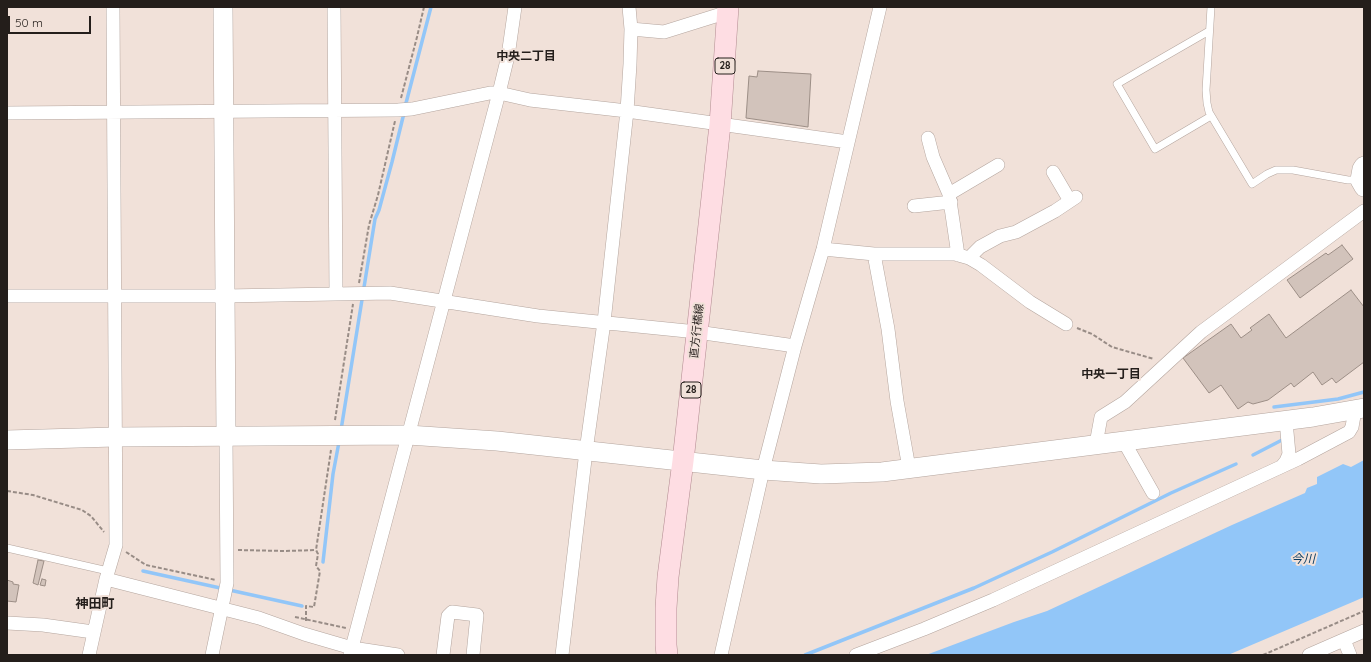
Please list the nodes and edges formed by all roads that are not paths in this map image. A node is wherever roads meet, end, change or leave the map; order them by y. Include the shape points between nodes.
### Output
1 (113, 7) edge
2 (223, 7) edge
3 (338, 7) edge
4 (514, 7) edge
5 (629, 7) edge
6 (880, 7) edge
7 (1211, 7) edge
8 (728, 9) edge
9 (630, 29) junction
10 (1209, 31) junction
11 (499, 93) junction
12 (335, 110) junction
13 (627, 111) junction
14 (114, 112) junction
15 (224, 112) junction
16 (7, 113) edge
17 (1211, 116) junction
18 (720, 124) junction
19 (928, 138) dead end
20 (848, 142) junction
21 (998, 165) dead end
22 (1053, 172) dead end
23 (1363, 178) edge
24 (950, 198) junction
25 (914, 206) dead end
26 (1364, 211) edge
27 (823, 249) junction
28 (874, 254) junction
29 (964, 257) junction
30 (336, 294) junction
31 (7, 296) edge
32 (114, 296) junction
33 (225, 296) junction
34 (444, 302) junction
35 (604, 322) junction
36 (1066, 324) road end
37 (697, 332) junction
38 (795, 346) junction
39 (1360, 409) edge
40 (1286, 421) junction
41 (408, 435) junction
42 (226, 436) junction
43 (115, 437) junction
44 (7, 440) edge
45 (1123, 440) junction
46 (1096, 444) junction
47 (586, 451) junction
48 (683, 461) junction
49 (1282, 466) junction
50 (909, 468) junction
51 (763, 470) junction
52 (1154, 493) dead end
53 (7, 548) edge
54 (107, 575) junction
55 (222, 609) junction
56 (7, 623) edge
57 (1364, 631) edge
58 (93, 632) junction
59 (1344, 640) junction
60 (351, 652) edge
61 (89, 655) edge
62 (212, 655) edge
63 (398, 655) edge
64 (444, 655) edge
65 (473, 655) edge
66 (562, 655) edge
67 (667, 655) edge
68 (721, 655) edge
69 (856, 655) edge
70 (1309, 655) edge
71 (1350, 655) edge

1 - 14 street
2 - 15 street
3 - 12 street
4 - 11 street via 508,56
5 - 9 street
6 - 20 street
7 - 10 lane
8 - 9 street via 664,32
8 - 18 main road, 直方行橋線 / 28
9 - 13 street
10 - 17 lane via 1206,103
10 - 17 lane via 1117,84 1155,149
11 - 12 street via 412,109
11 - 13 street via 530,100
11 - 34 street
12 - 15 street
12 - 30 street
13 - 18 street
13 - 35 street
14 - 15 street
14 - 16 street
14 - 32 street
15 - 33 street
17 - 23 lane via 1252,184 1276,170 1292,170 1348,180
18 - 20 street
18 - 37 main road, 直方行橋線 / 28
19 - 24 street via 933,158
20 - 27 street
21 - 24 street
22 - 29 street via 1073,199 1016,232 1000,236
24 - 25 street
24 - 29 street
26 - 46 street via 1201,332 1125,402 1101,417
27 - 28 street
27 - 38 street
28 - 29 street
28 - 50 street
29 - 36 street via 981,265 1030,302
30 - 33 street
30 - 34 street via 390,293
31 - 32 street
32 - 33 street
32 - 43 street
33 - 42 street
34 - 35 street via 538,316
34 - 41 street
35 - 37 street
35 - 47 street
37 - 38 street
37 - 48 main road, 直方行橋線 / 28
38 - 51 street
39 - 40 street
39 - 49 street via 1349,432
40 - 45 street
40 - 49 street via 1289,454
41 - 42 street
41 - 47 street via 497,440
41 - 60 street
42 - 43 street
42 - 55 street via 227,583
43 - 44 street
43 - 54 street via 116,545
45 - 46 street
45 - 52 street
46 - 50 street
47 - 48 street
47 - 66 street
48 - 51 street
48 - 67 main road, 直方行橋線 / 28 via 668,577
49 - 69 street via 974,608
50 - 51 street via 882,472 822,474
51 - 68 street
53 - 54 lane
54 - 55 street
54 - 58 street
55 - 60 street via 260,618
55 - 62 street
56 - 58 street
57 - 59 street
58 - 61 street
59 - 70 street
59 - 71 street
60 - 63 street
64 - 65 street via 448,616 452,612 477,615

